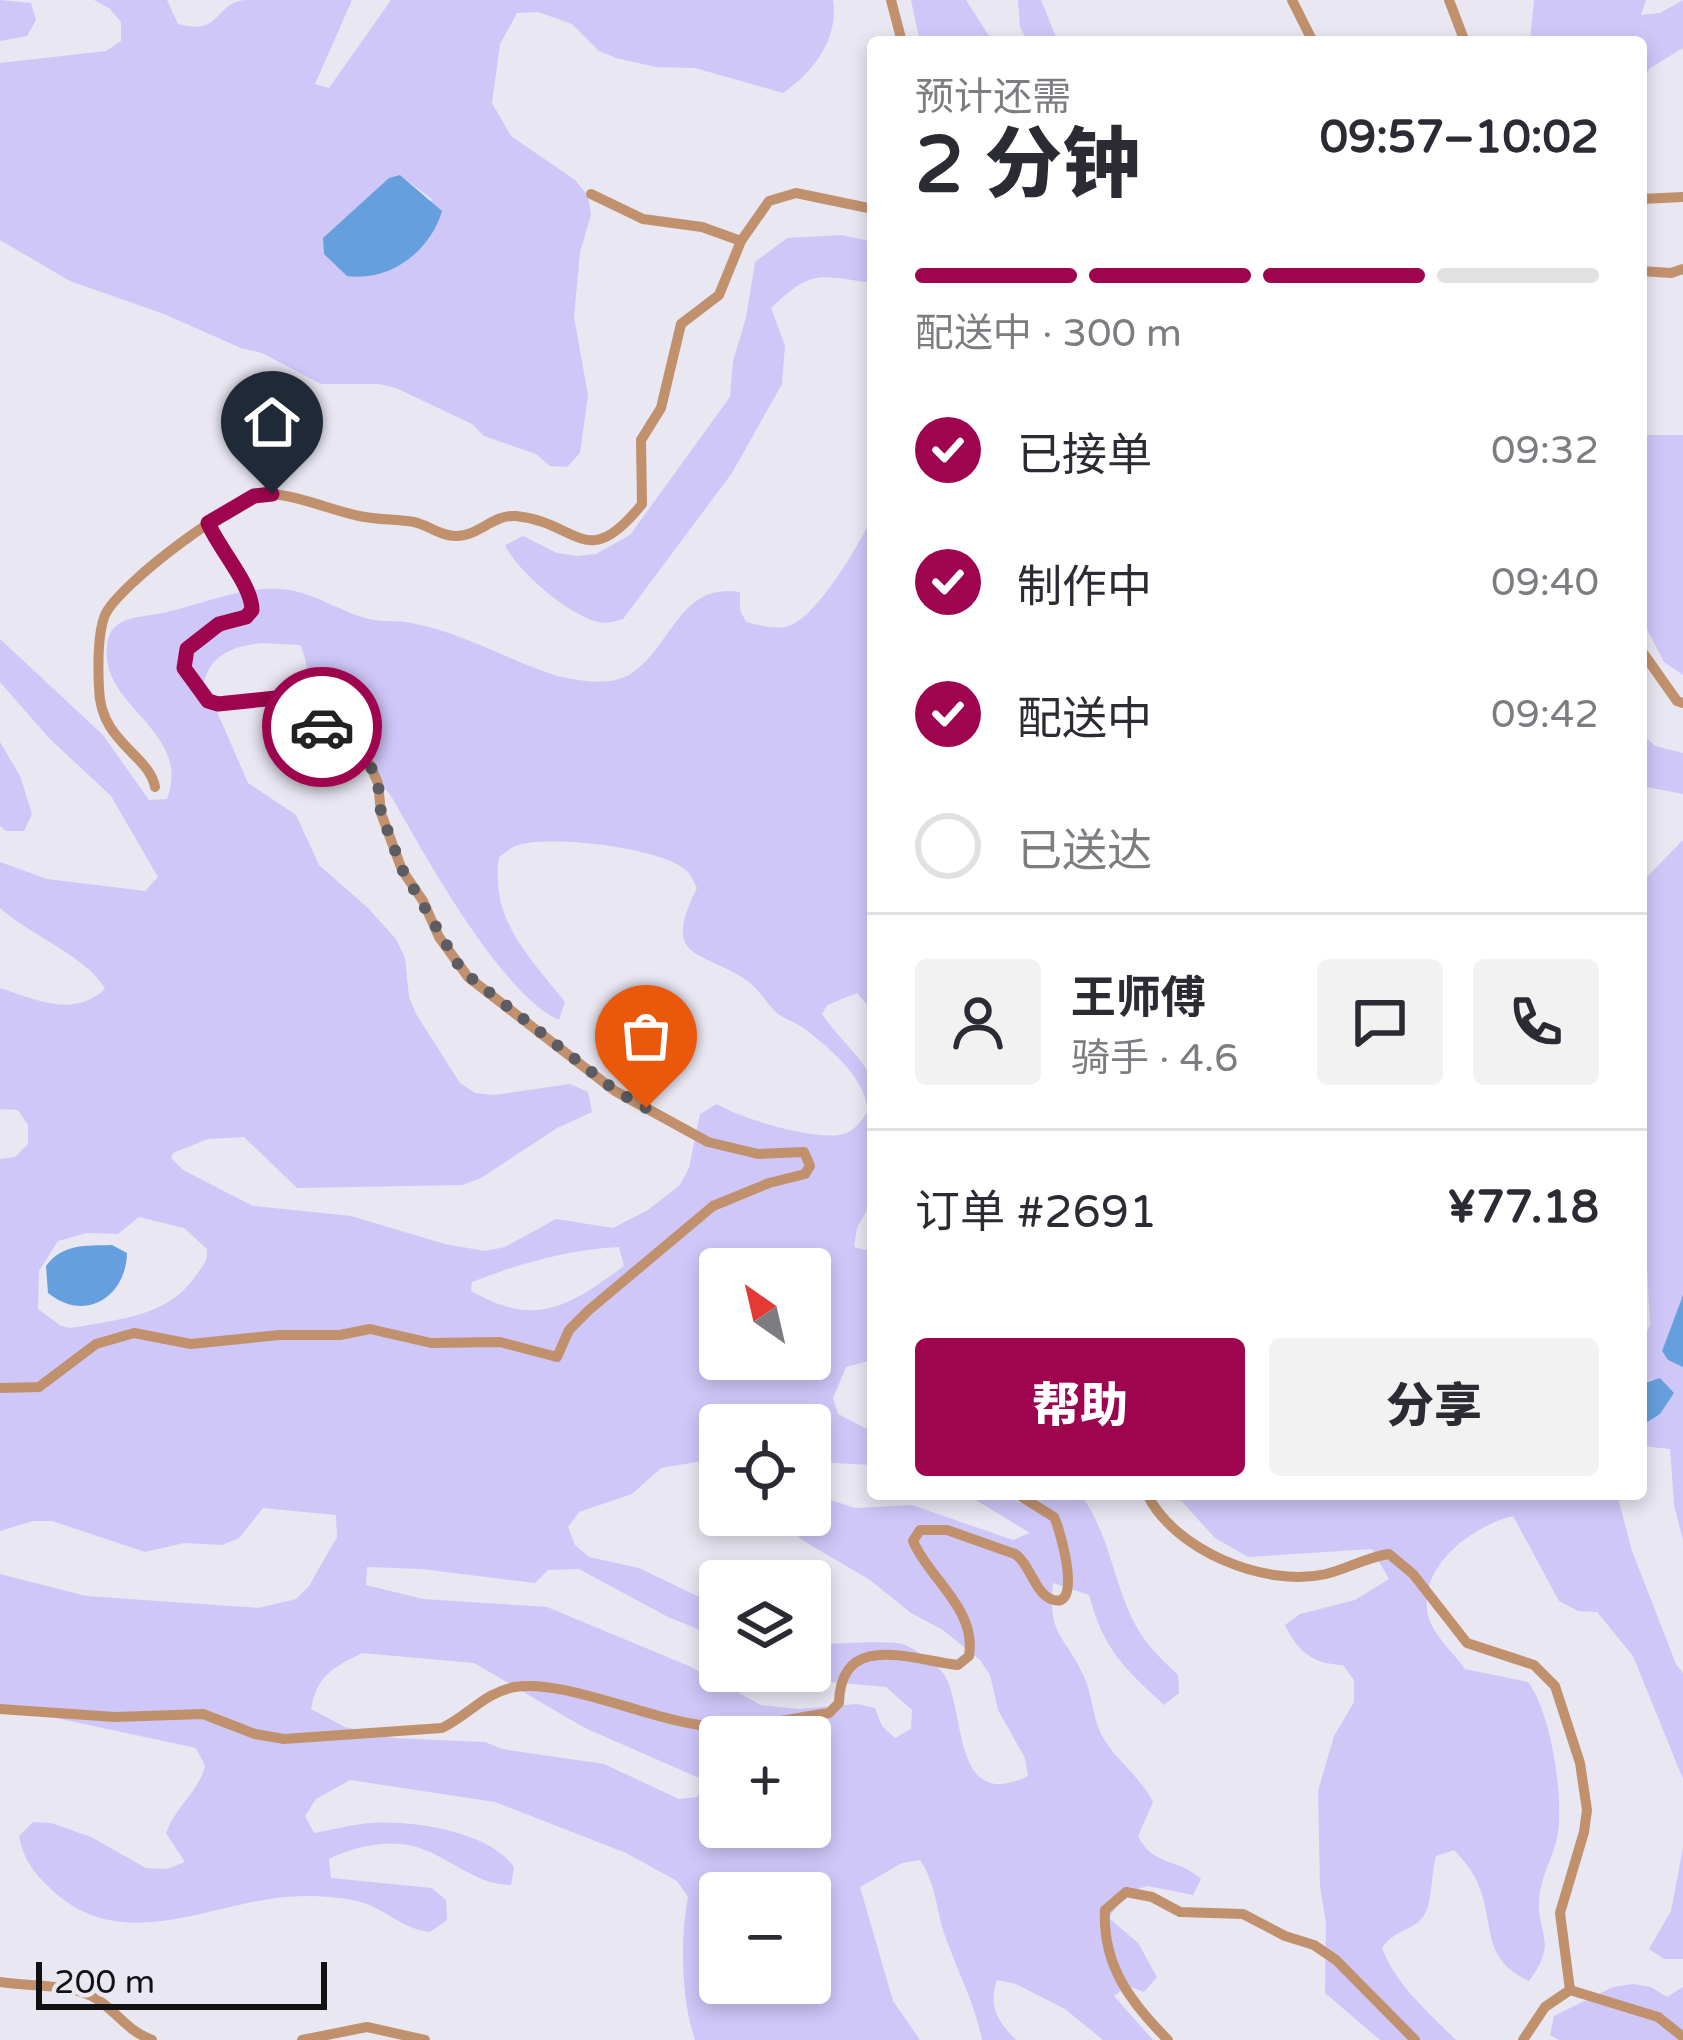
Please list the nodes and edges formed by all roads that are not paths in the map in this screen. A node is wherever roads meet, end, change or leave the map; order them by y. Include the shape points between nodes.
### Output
1 (891, 0) edge
2 (1292, 0) edge
3 (1449, 0) edge
4 (900, 36) edge
5 (1310, 36) edge
6 (1463, 36) edge
7 (591, 194) dead end
8 (1683, 197) edge
9 (1647, 199) edge
10 (867, 208) edge
11 (741, 242) junction
12 (1683, 269) edge
13 (1647, 271) edge
14 (208, 523) junction
15 (1647, 658) edge
16 (1683, 703) edge
17 (155, 788) dead end
18 (0, 1388) edge
19 (1030, 1500) edge
20 (1151, 1500) edge
21 (0, 1709) edge
22 (0, 1982) edge
23 (1570, 1990) junction
24 (1683, 2037) edge
25 (152, 2040) edge
26 (302, 2040) edge
27 (425, 2040) edge
28 (1168, 2040) edge
29 (1414, 2040) edge
30 (1523, 2040) edge

1 - 4 street
2 - 5 street
3 - 6 street
7 - 11 street via 643,220 702,227
8 - 9 street
10 - 11 street via 777,196
11 - 14 street via 719,295 681,324 661,408 641,440 642,504 604,539 586,542 513,515 452,536 272,494
12 - 13 street
14 - 17 street via 120,595 104,621 103,711
14 - 18 street via 252,610 187,649 184,668 208,701 286,697 364,758 402,869 462,971 616,1091 708,1142 758,1154 804,1152 810,1166 713,1206 589,1310 557,1358 500,1342 430,1343 370,1330 191,1344 134,1333 96,1344 39,1387
15 - 16 street
19 - 21 street via 1054,1517 1067,1559 1063,1599 1046,1597 1015,1554 947,1529 920,1530 913,1541 962,1614 969,1656 958,1665 889,1653 854,1662 829,1713 710,1727 517,1686 486,1696 442,1728 284,1739 203,1714
20 - 23 street via 1166,1525 1226,1561 1307,1576 1389,1554 1467,1643 1550,1677 1587,1810 1559,1913
22 - 25 street via 77,1991
23 - 24 street via 1658,2018
23 - 30 street via 1545,2007
26 - 27 street via 367,2027
28 - 29 street via 1147,2022 1113,1966 1105,1910 1126,1892 1180,1912 1244,1914 1314,1945

